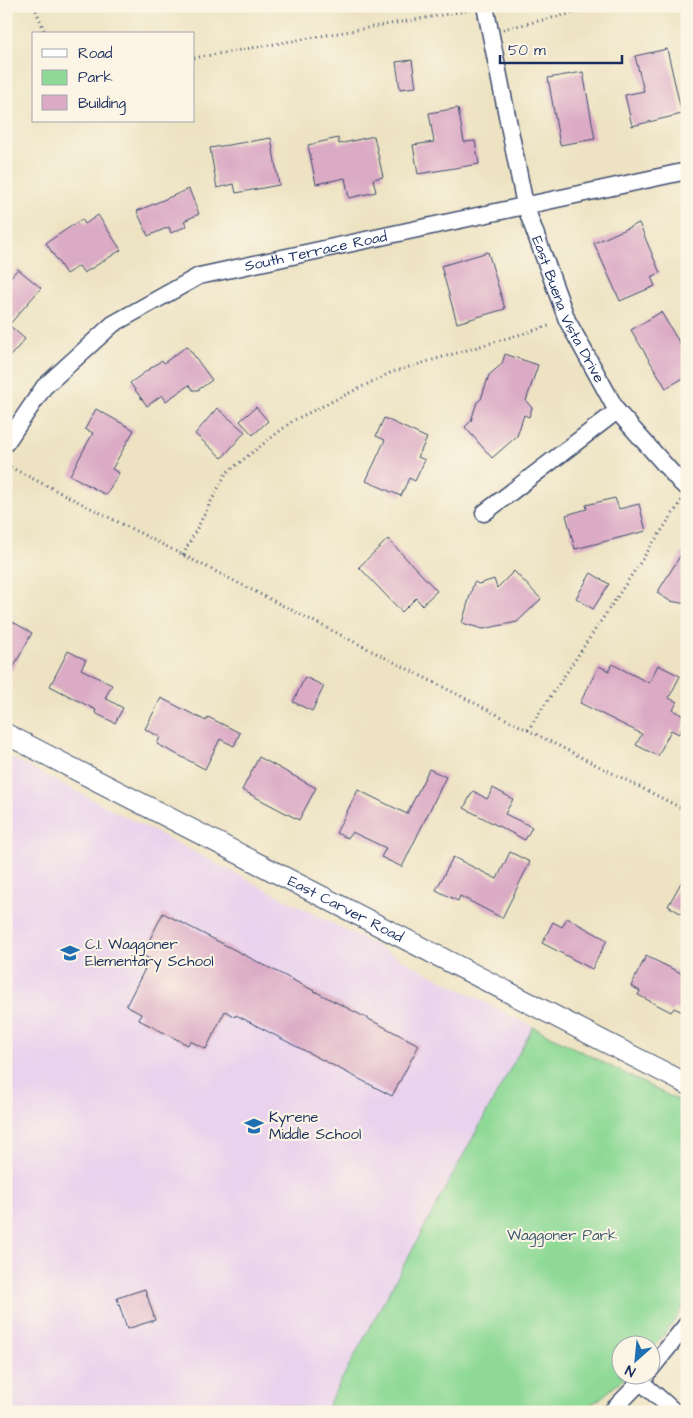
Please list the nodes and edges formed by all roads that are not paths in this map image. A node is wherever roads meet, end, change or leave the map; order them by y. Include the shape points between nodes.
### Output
1 (485, 7) edge
2 (687, 171) edge
3 (524, 205) junction
4 (617, 411) junction
5 (6, 443) edge
6 (687, 487) edge
7 (484, 513) dead end
8 (6, 734) edge
9 (687, 1084) edge
10 (687, 1324) edge
11 (660, 1358) edge
12 (636, 1386) edge
13 (654, 1386) edge
14 (611, 1412) edge
15 (675, 1412) edge

1 - 3 street, East Buena Vista Drive
2 - 3 street, South Terrace Road
3 - 4 street, East Buena Vista Drive via 567,320
3 - 5 street, South Terrace Road via 199,276 113,324 44,387
4 - 6 street, East Buena Vista Drive
4 - 7 street
8 - 9 street, East Carver Road
10 - 11 street
12 - 14 street
13 - 15 street

